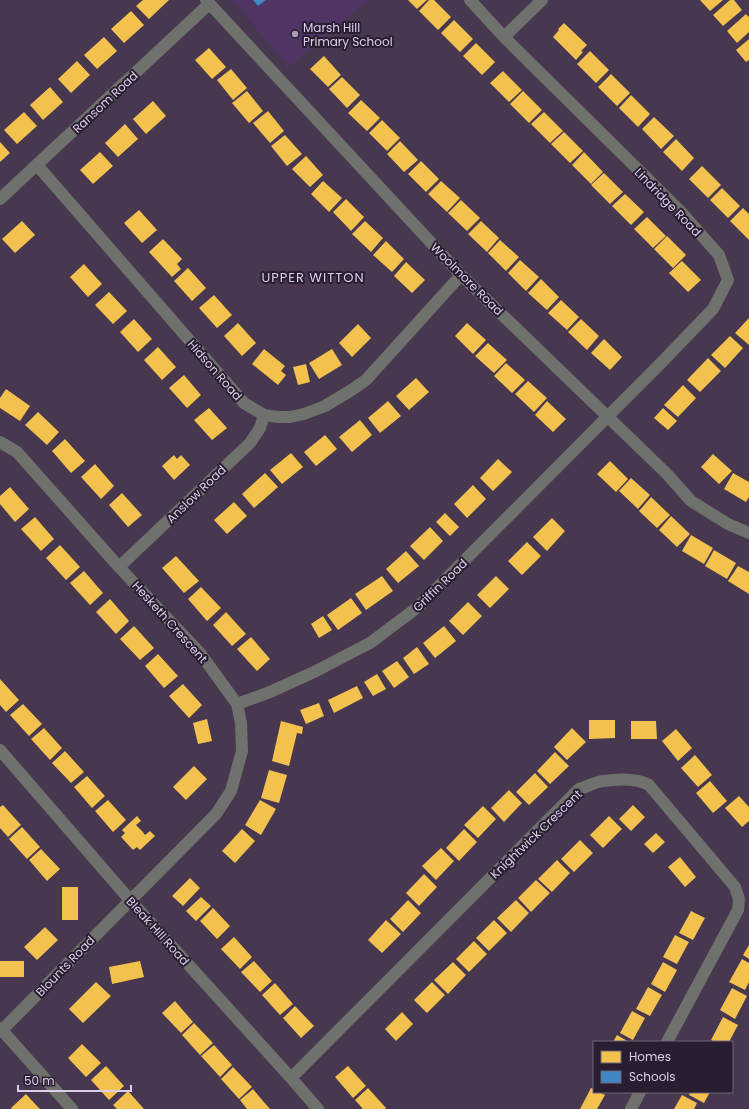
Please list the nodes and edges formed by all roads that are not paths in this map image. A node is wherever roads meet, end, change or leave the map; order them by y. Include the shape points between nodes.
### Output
1 (470, 0) edge
2 (542, 0) edge
3 (208, 2) edge
4 (504, 37) junction
5 (37, 165) junction
6 (0, 199) edge
7 (461, 275) junction
8 (264, 415) junction
9 (607, 416) junction
10 (0, 442) edge
11 (749, 533) edge
12 (119, 567) junction
13 (237, 704) junction
14 (0, 750) edge
15 (130, 900) junction
16 (1, 1030) edge
17 (668, 1041) edge
18 (291, 1078) junction
19 (639, 1093) edge
20 (72, 1109) edge
21 (318, 1109) edge
22 (631, 1109) edge

1 - 4 street, Lindridge Road
2 - 4 street
3 - 5 street, Ransom Road
3 - 7 street, Woolmore Road
4 - 9 street, Lindridge Road via 681,212 719,255 728,280 713,308
5 - 6 street, Ransom Road
5 - 8 street, Hidson Road via 244,403
7 - 8 street, Hidson Road via 366,380 325,406 304,414 278,417
7 - 9 street, Woolmore Road
8 - 12 street, Anslow Road via 260,428 250,442
9 - 11 street, Woolmore Road via 691,501 728,524
9 - 13 street, Griffin Road via 418,607 370,643 314,672
10 - 12 street, Hesketh Crescent via 17,452
12 - 13 street, Hesketh Crescent via 200,653
13 - 15 street, Hesketh Crescent via 242,751 231,791 216,814
14 - 15 street, Bleak Hill Road
15 - 16 street, Blounts Road
15 - 18 street, Bleak Hill Road
16 - 20 street
17 - 18 street, Knightwick Crescent via 738,910 739,899 734,887 650,785 633,780 602,781 579,789
18 - 21 street, Bleak Hill Road
19 - 22 street

